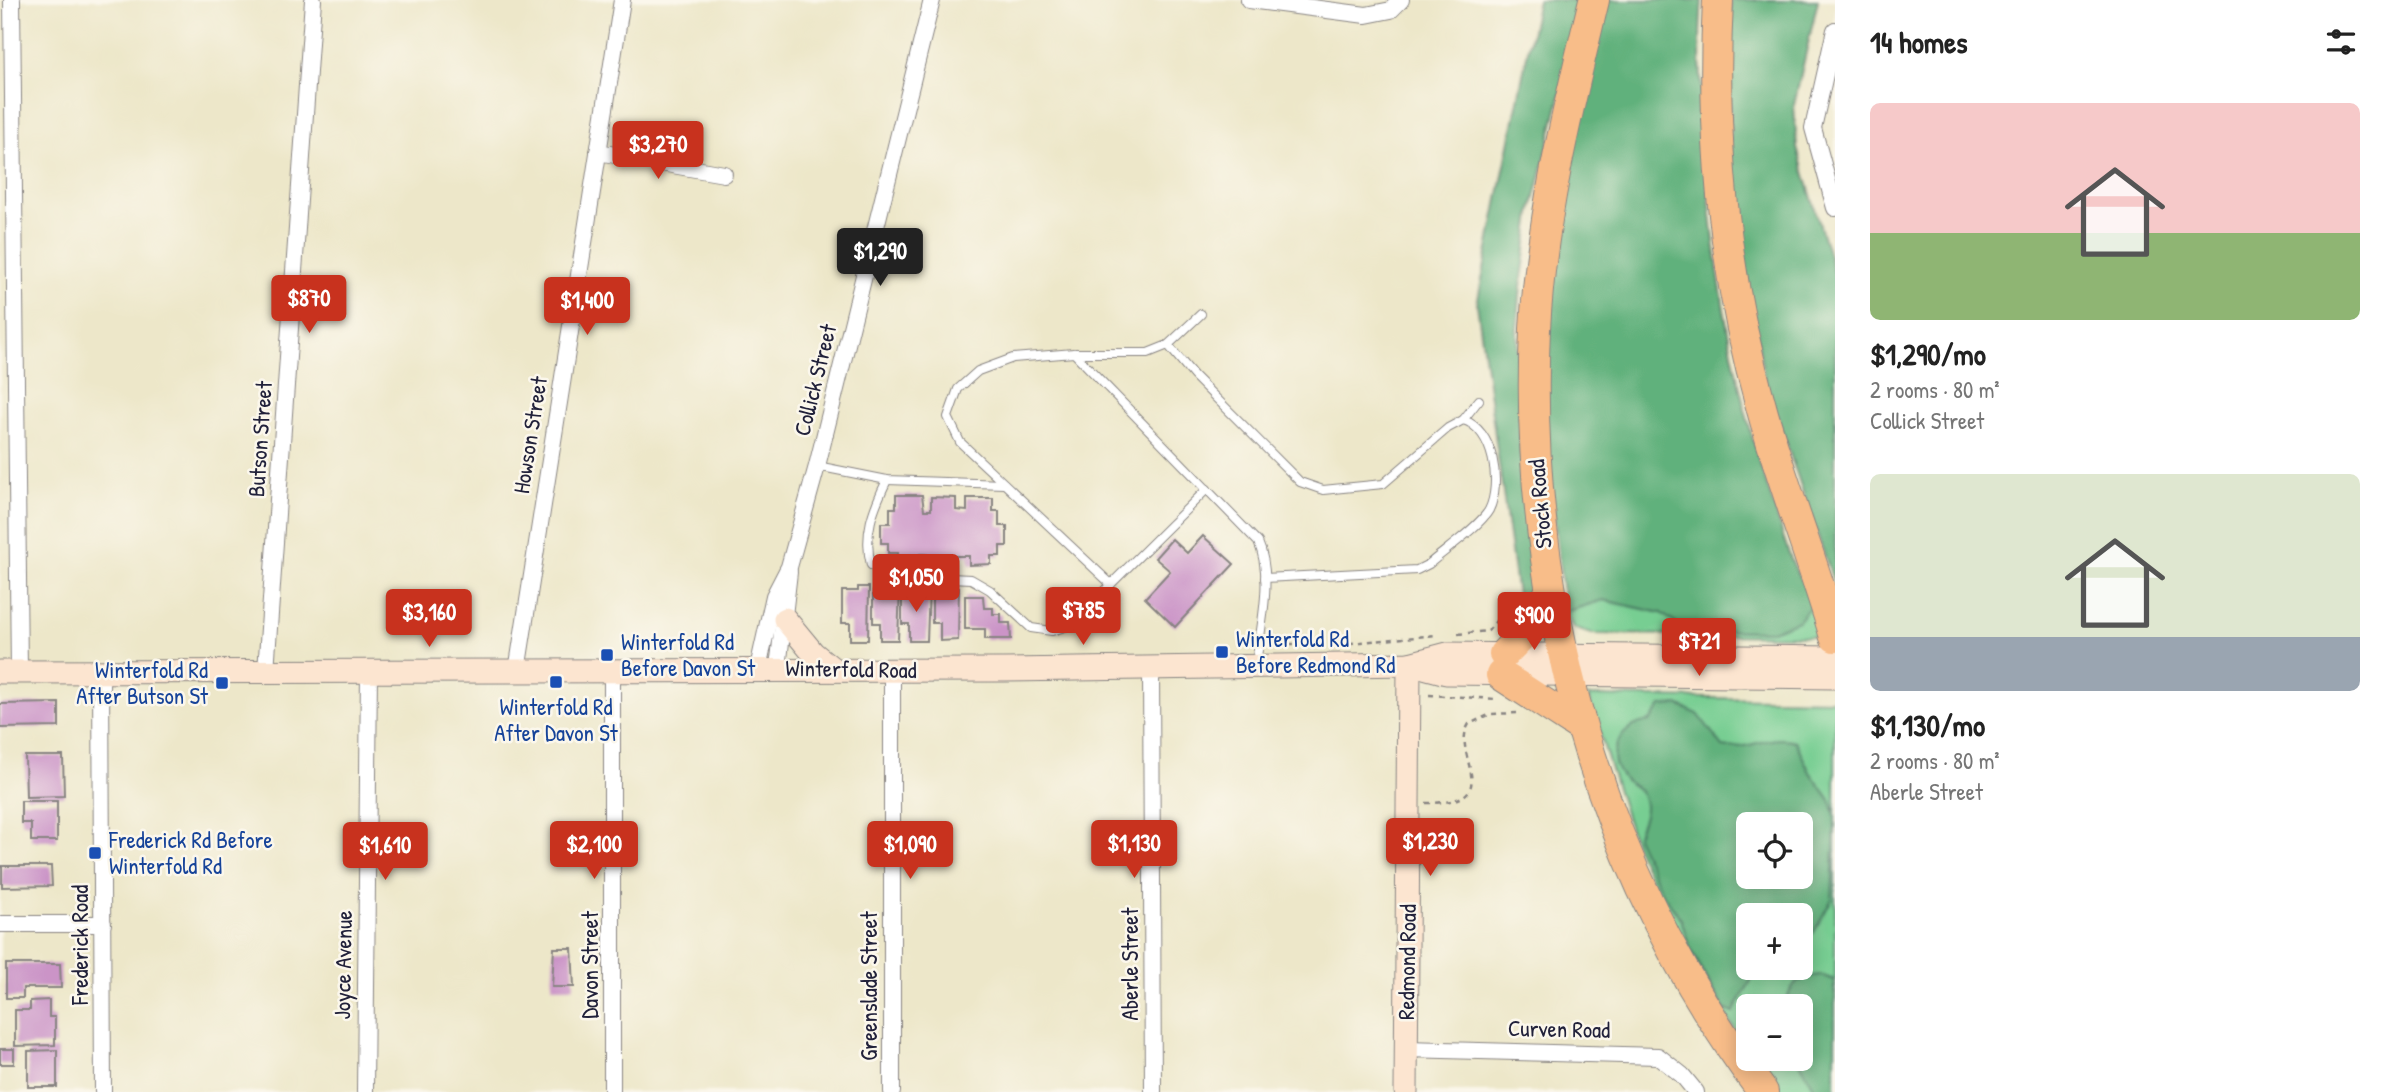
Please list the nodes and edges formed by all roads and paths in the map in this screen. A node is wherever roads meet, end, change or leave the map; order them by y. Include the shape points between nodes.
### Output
1 (12, 0) edge
2 (313, 0) edge
3 (622, 0) edge
4 (932, 0) edge
5 (1249, 0) edge
6 (1594, 0) edge
7 (1718, 0) edge
8 (1396, 5) edge
9 (1835, 30) edge
10 (598, 152) junction
11 (724, 174) dead end
12 (1835, 208) edge
13 (1201, 314) dead end
14 (1168, 345) junction
15 (1074, 353) junction
16 (1479, 400) dead end
17 (1463, 420) junction
18 (817, 466) junction
19 (887, 480) junction
20 (1004, 484) junction
21 (1207, 489) junction
22 (789, 566) junction
23 (1265, 578) junction
24 (1111, 584) junction
25 (1550, 591) junction
26 (785, 619) junction
27 (1507, 620) dead end
28 (1833, 621) edge
29 (1257, 655) junction
30 (1835, 658) edge
31 (1409, 664) junction
32 (1566, 664) junction
33 (768, 668) junction
34 (1151, 668) junction
35 (833, 669) junction
36 (612, 670) junction
37 (892, 670) junction
38 (266, 671) junction
39 (369, 671) junction
40 (517, 671) junction
41 (10, 672) edge
42 (101, 672) junction
43 (1500, 676) junction
44 (1835, 677) edge
45 (1422, 693) dead end
46 (1521, 710) dead end
47 (1581, 727) junction
48 (1409, 803) junction
49 (0, 924) edge
50 (103, 924) junction
51 (1406, 1049) junction
52 (103, 1092) edge
53 (365, 1092) edge
54 (612, 1092) edge
55 (892, 1092) edge
56 (1153, 1092) edge
57 (1406, 1092) edge
58 (1696, 1092) edge
59 (1763, 1092) edge

1 - 41 street
2 - 38 street, Butson Street
3 - 10 street, Howson Street
4 - 18 street, Collick Street
5 - 8 street via 1366,15
6 - 25 highway, Stock Road via 1557,160 1535,327 1536,474
7 - 28 highway via 1717,142 1736,299 1761,409
9 - 12 street via 1813,128
10 - 11 street
10 - 40 street, Howson Street
13 - 14 lane
14 - 15 lane via 1148,353
14 - 17 lane via 1194,376 1311,488 1383,484
15 - 20 lane via 1013,358 978,371 958,389 948,417 960,442
15 - 21 lane
16 - 17 lane
17 - 23 lane via 1477,427 1491,451 1492,500 1488,512 1429,565 1417,570
18 - 19 lane
18 - 22 street, Collick Street
19 - 20 lane
19 - 24 lane via 872,512 866,546 872,565 887,575 971,579 1031,628 1052,631 1077,623
20 - 24 lane
21 - 23 lane via 1258,542
21 - 24 lane
22 - 26 street, Collick Street
22 - 33 street, Collick Street via 774,596
23 - 29 lane
25 - 32 highway, Stock Road
25 - 43 highway
26 - 33 street, Collick Street
26 - 35 main road
27 - 29 path via 1496,621 1488,631
29 - 31 main road, Winterfold Road
29 - 34 main road, Winterfold Road
30 - 32 main road, Winterfold Road
31 - 43 main road, Winterfold Road via 1447,654
31 - 48 main road, Redmond Road
32 - 43 main road, Winterfold Road
32 - 44 main road, Winterfold Road
32 - 47 highway, Stock Road
33 - 35 main road, Winterfold Road
33 - 36 main road, Winterfold Road
34 - 37 main road, Winterfold Road
34 - 56 street, Aberle Street
35 - 37 main road, Winterfold Road
36 - 40 main road, Winterfold Road
36 - 54 street, Davon Street
37 - 55 street, Greenslade Street
38 - 39 main road, Winterfold Road
38 - 42 main road, Winterfold Road
39 - 40 main road, Winterfold Road
39 - 53 street, Joyce Avenue
41 - 42 main road, Winterfold Road
42 - 50 street, Frederick Road
43 - 45 path
43 - 47 highway
46 - 48 path via 1483,716 1467,726 1471,772 1469,788 1462,797 1452,802
47 - 59 highway, Stock Road via 1645,894 1697,993
48 - 51 main road, Redmond Road
49 - 50 street
50 - 52 street, Frederick Road
51 - 57 main road, Redmond Road
51 - 58 street, Curven Road via 1658,1056

